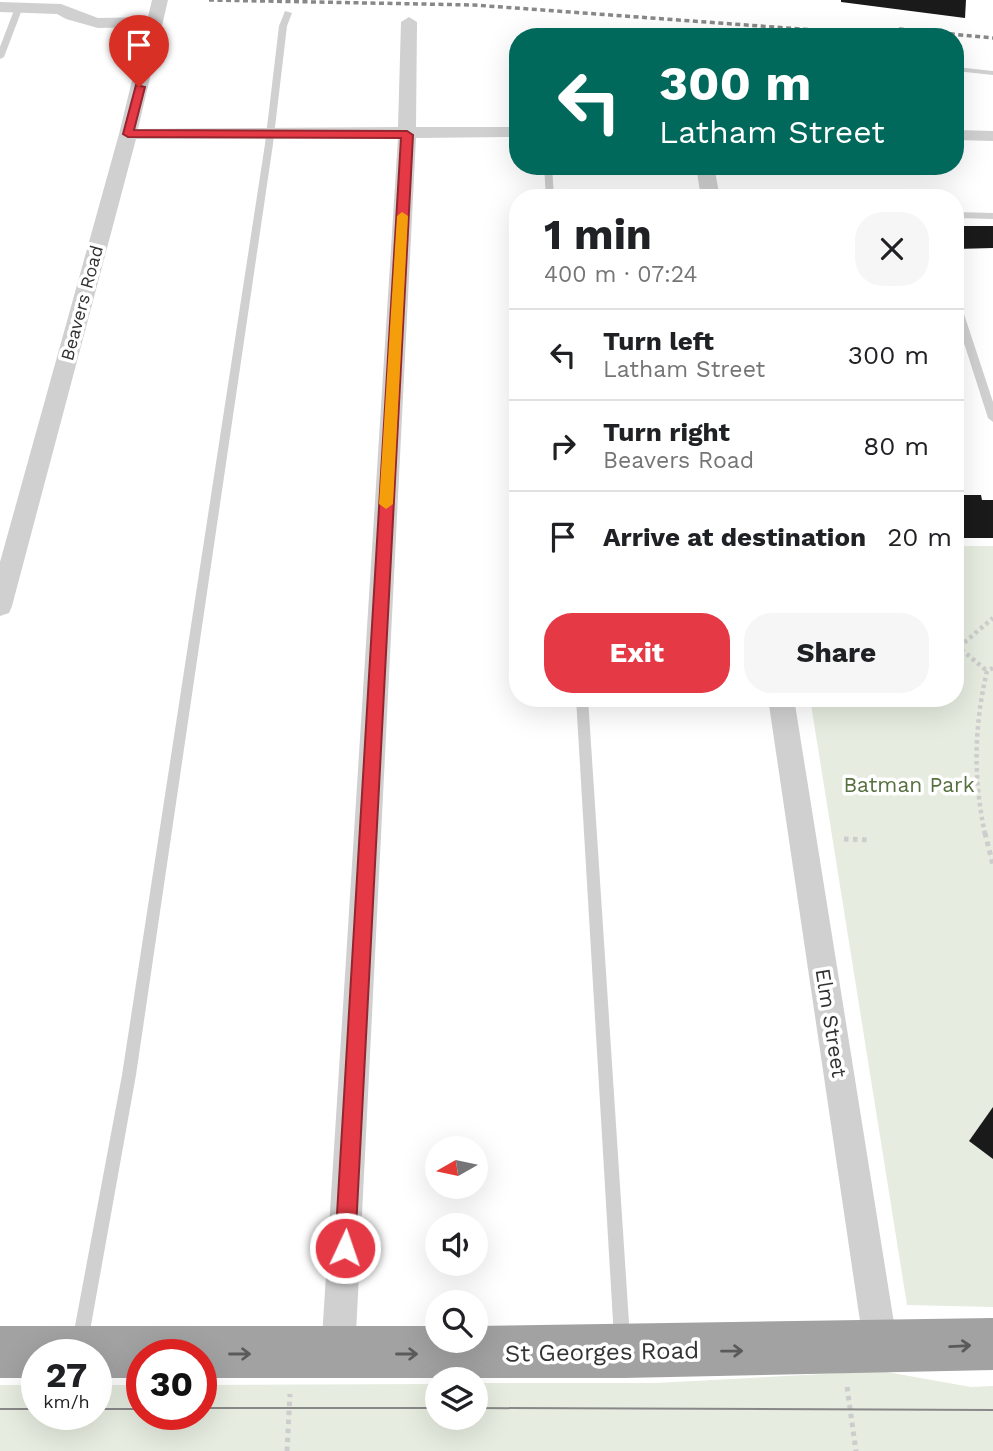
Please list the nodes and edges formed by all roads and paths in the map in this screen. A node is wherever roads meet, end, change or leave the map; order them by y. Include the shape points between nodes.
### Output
1 (160, 0) edge
2 (0, 7) edge
3 (19, 7) junction
4 (288, 13) dead end
5 (153, 22) junction
6 (409, 22) dead end
7 (0, 57) edge
8 (964, 70) edge
9 (993, 73) edge
10 (509, 132) edge
11 (128, 134) junction
12 (270, 135) junction
13 (407, 135) junction
14 (964, 135) edge
15 (993, 136) edge
16 (964, 215) edge
17 (993, 216) edge
18 (964, 329) edge
19 (993, 418) edge
20 (0, 606) edge
21 (993, 618) edge
22 (964, 641) edge
23 (964, 652) edge
24 (993, 668) edge
25 (986, 671) junction
26 (583, 707) edge
27 (782, 707) edge
28 (844, 839) dead end
29 (871, 840) dead end
30 (986, 842) junction
31 (993, 842) edge
32 (993, 865) edge
33 (81, 1339) edge
34 (993, 1344) edge
35 (881, 1348) junction
36 (0, 1352) edge
37 (21, 1352) edge
38 (623, 1352) junction
39 (112, 1353) edge
40 (315, 1354) junction
41 (287, 1451) edge

1 - 5 street, Beavers Road
2 - 3 street
3 - 5 street via 61,9 98,23
3 - 7 lane
4 - 12 lane
5 - 11 street, Beavers Road
6 - 13 street
8 - 9 lane
10 - 13 street
11 - 12 street
11 - 20 street, Beavers Road
12 - 13 street
12 - 33 lane via 129,1075
13 - 40 street
14 - 15 street
16 - 17 lane
18 - 19 lane
21 - 22 path
23 - 25 path
24 - 25 path
25 - 30 path via 972,750
26 - 38 lane
27 - 35 street, Elm Street
28 - 29 path
30 - 31 path
30 - 32 path
35 -> 34 highway, St Georges Road
38 -> 35 highway, St Georges Road
36 - 37 highway, St Georges Road
40 -> 38 highway, St Georges Road
39 -> 40 highway, St Georges Road
40 - 41 path

